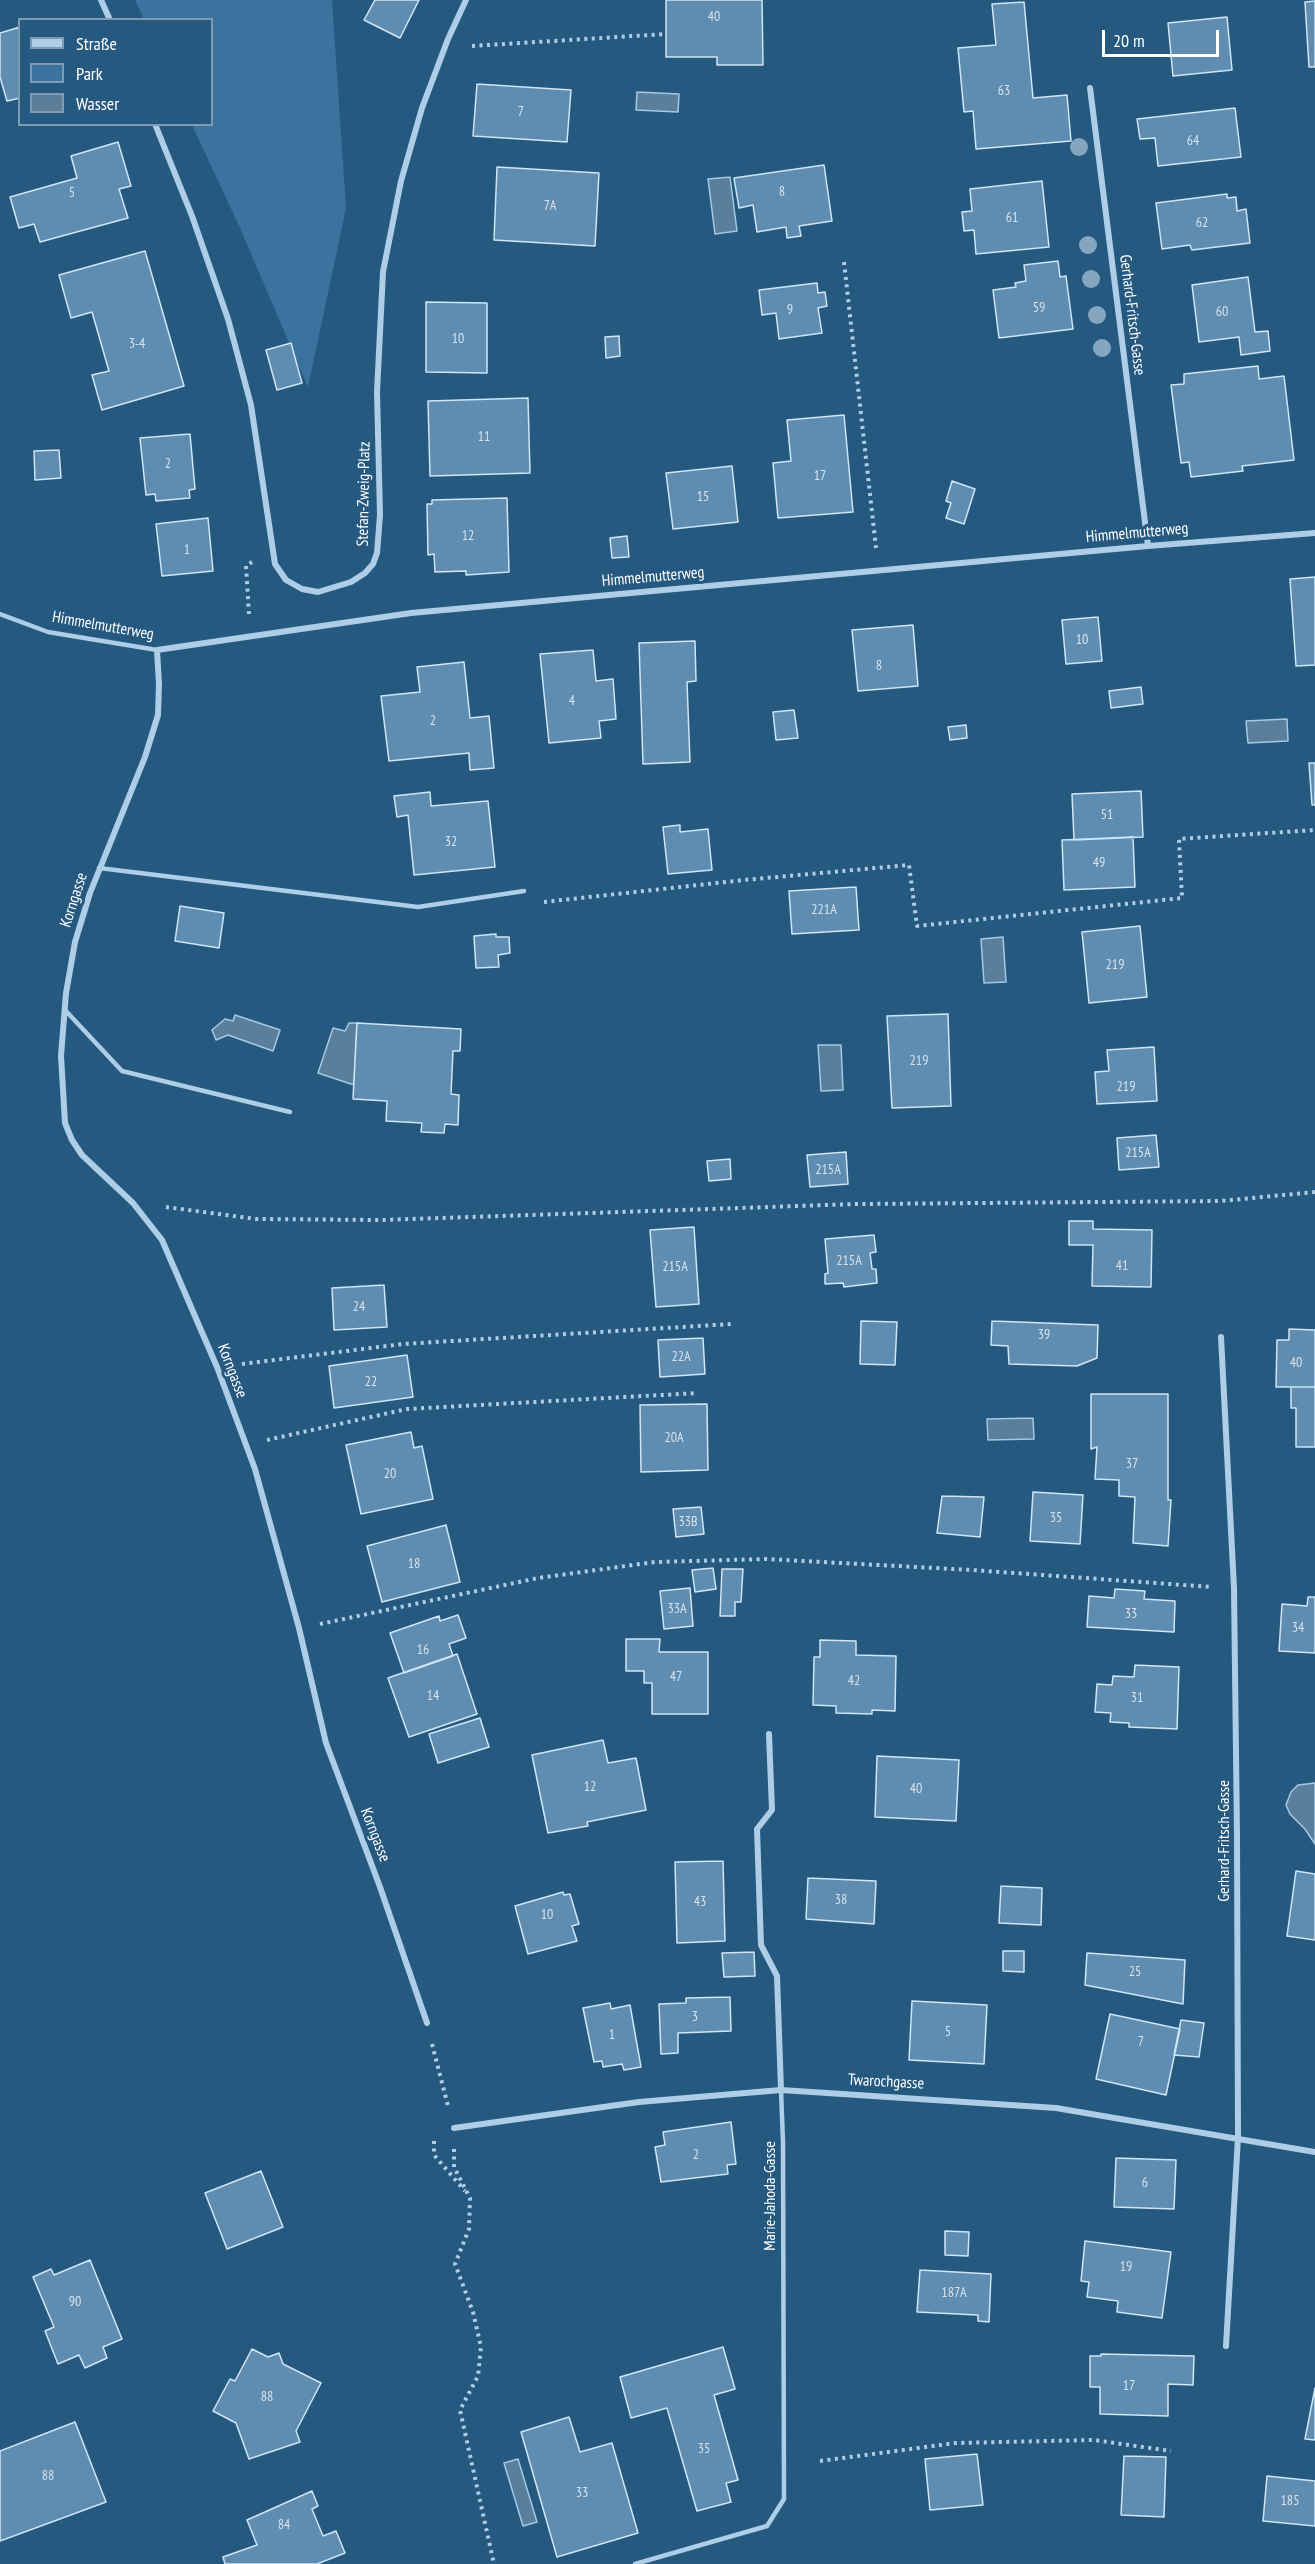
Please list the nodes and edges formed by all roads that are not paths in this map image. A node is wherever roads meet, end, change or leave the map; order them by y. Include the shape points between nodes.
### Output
1 (101, 0) edge
2 (466, 0) edge
3 (109, 18) edge
4 (1090, 88) dead end
5 (156, 126) edge
6 (1315, 533) edge
7 (1148, 546) junction
8 (0, 614) edge
9 (157, 650) junction
10 (99, 868) junction
11 (524, 891) road end
12 (65, 1010) junction
13 (290, 1112) dead end
14 (1221, 1337) dead end
15 (769, 1734) dead end
16 (427, 2023) road end
17 (781, 2090) junction
18 (454, 2128) road end
19 (1238, 2137) junction
20 (1315, 2152) edge
21 (1226, 2346) dead end
22 (635, 2564) edge

1 - 3 street
2 - 5 street, Stefan-Zweig-Platz via 422,108 401,180 383,273 377,392 377,553 373,564 358,578 333,590 302,589 286,580 275,564 251,405 228,319
4 - 7 street, Gerhard-Fritsch-Gasse
6 - 7 street, Himmelmutterweg
7 - 9 street, Himmelmutterweg via 411,613
8 - 9 lane, Himmelmutterweg via 48,632
9 - 10 street, Korngasse via 158,715
10 - 11 lane via 418,907
10 - 12 street, Korngasse via 75,942
12 - 13 lane via 122,1071
12 - 16 street, Korngasse via 61,1056 66,1123 72,1140 82,1155 133,1203 162,1240 217,1367 255,1469 326,1743
14 - 19 street, Gerhard-Fritsch-Gasse via 1234,1588
15 - 17 street, Marie-Jahoda-Gasse via 772,1810 757,1829 761,1945 777,1976
17 - 18 street, Twarochgasse via 639,2102
17 - 19 street, Twarochgasse via 1056,2108
17 - 22 lane, Marie-Jahoda-Gasse via 784,2499 767,2526
19 - 20 street, Twarochgasse
19 - 21 street, Gerhard-Fritsch-Gasse

